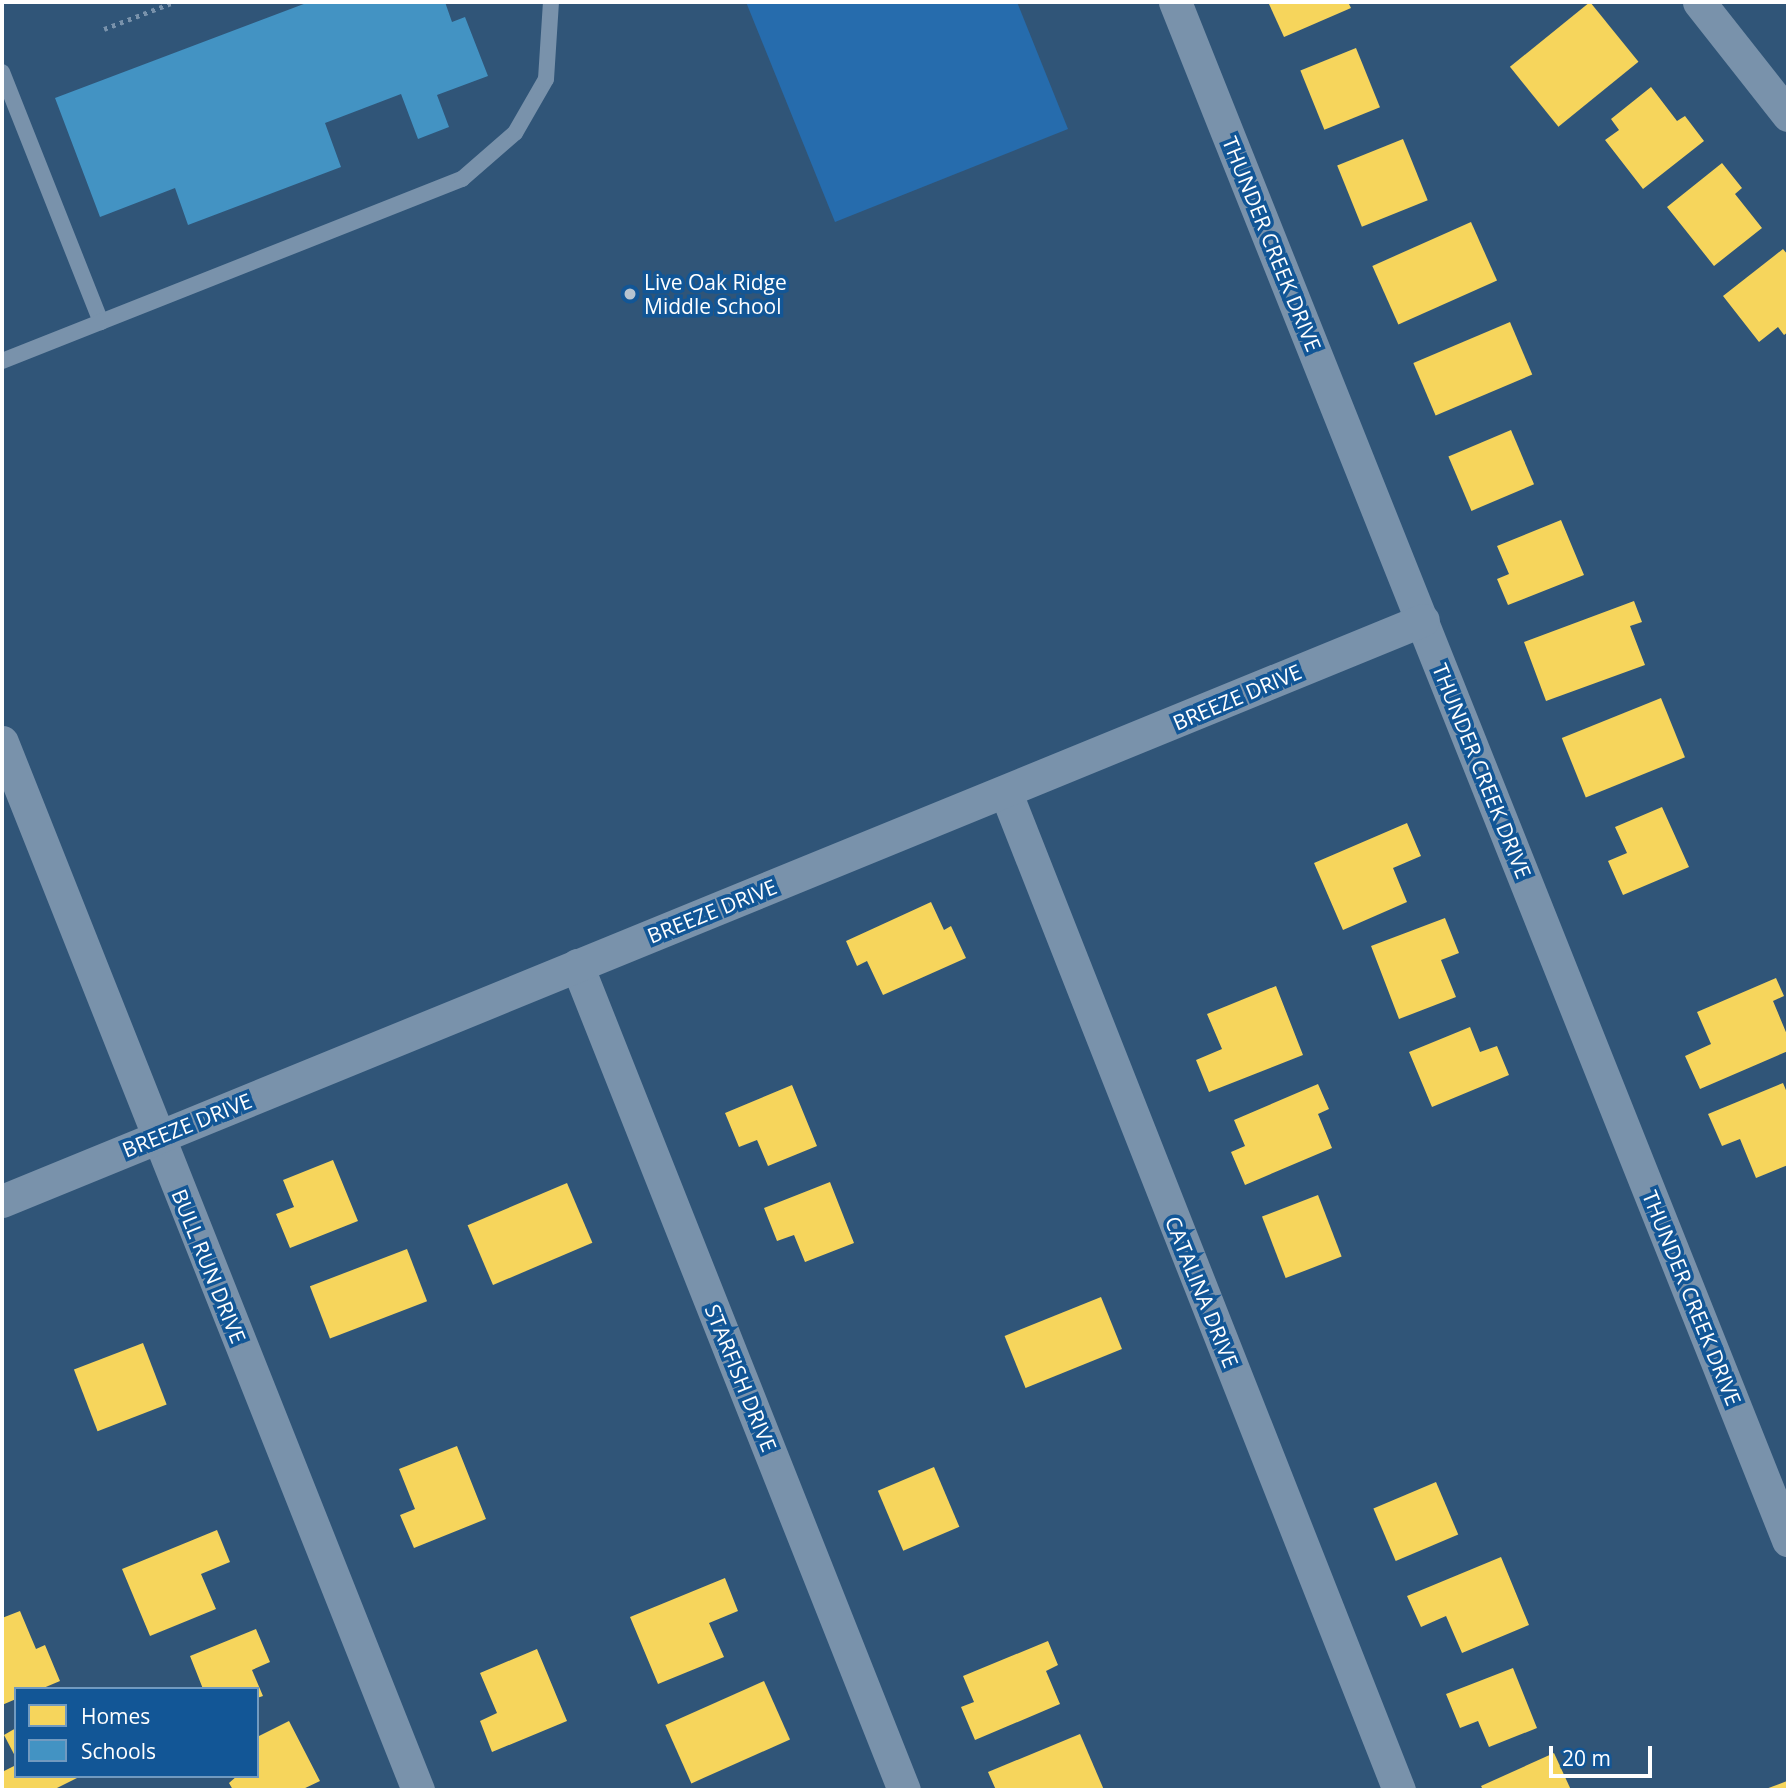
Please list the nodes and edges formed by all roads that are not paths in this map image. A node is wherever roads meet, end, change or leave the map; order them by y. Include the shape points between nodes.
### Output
1 (551, 2) edge
2 (1175, 2) edge
3 (1699, 2) edge
4 (2, 72) edge
5 (1788, 115) edge
6 (101, 322) junction
7 (2, 361) edge
8 (1423, 620) junction
9 (2, 742) edge
10 (1006, 793) junction
11 (578, 965) junction
12 (158, 1137) junction
13 (2, 1201) edge
14 (1788, 1540) edge
15 (418, 1790) edge
16 (904, 1790) edge
17 (1399, 1790) edge

1 - 6 lane via 546,79 515,133 462,179
2 - 8 street, THUNDER CREEK DRIVE
3 - 5 street
4 - 6 lane
6 - 7 lane
8 - 10 street, BREEZE DRIVE
8 - 14 street, THUNDER CREEK DRIVE
9 - 12 street, BULL RUN DRIVE
10 - 11 street, BREEZE DRIVE
10 - 17 street, CATALINA DRIVE
11 - 12 street, BREEZE DRIVE
11 - 16 street, STARFISH DRIVE
12 - 13 street, BREEZE DRIVE
12 - 15 street, BULL RUN DRIVE

